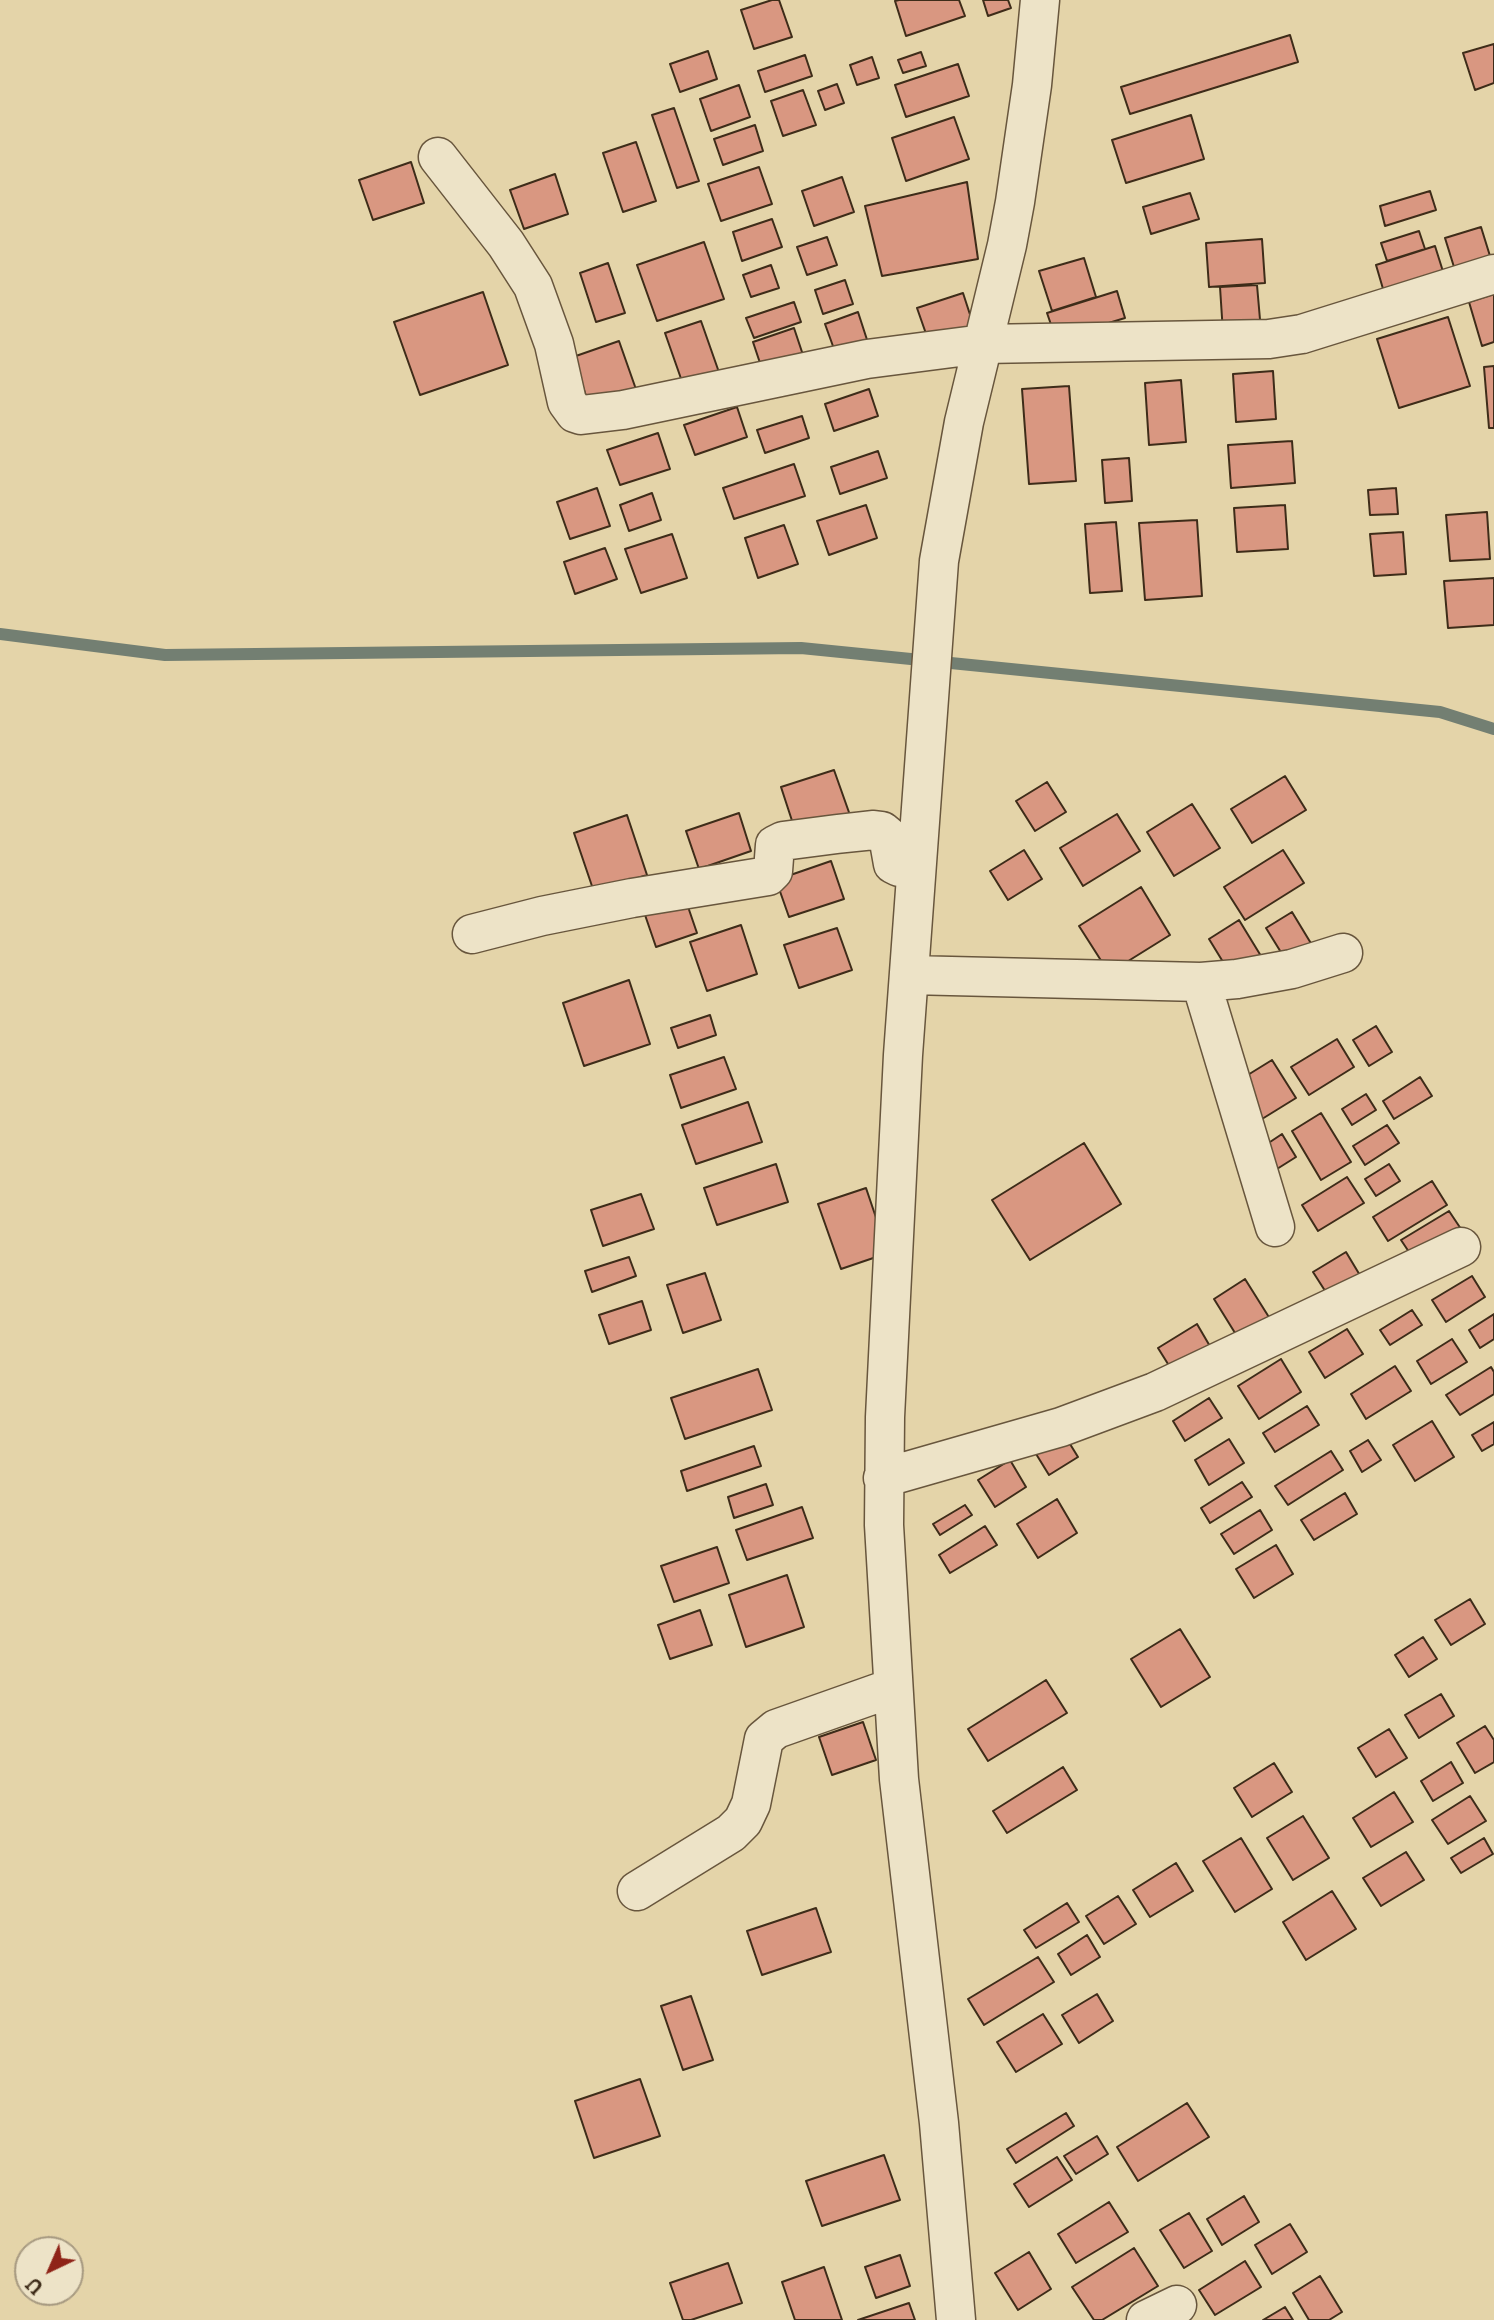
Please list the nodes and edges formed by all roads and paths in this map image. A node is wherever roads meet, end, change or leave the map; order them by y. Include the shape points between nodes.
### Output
1 (1040, 0) edge
2 (438, 157) dead end
3 (1494, 274) edge
4 (983, 344) junction
5 (916, 867) junction
6 (472, 934) dead end
7 (1343, 953) dead end
8 (909, 975) junction
9 (1201, 982) junction
10 (1275, 1227) dead end
11 (1461, 1247) dead end
12 (883, 1478) junction
13 (892, 1688) junction
14 (637, 1891) dead end
15 (956, 2320) edge

1 - 4 street via 1015,202
2 - 4 street via 533,286 554,344 567,402 580,415 867,359
3 - 4 street via 1302,334 1269,339
4 - 5 street via 939,561
5 - 6 street via 893,864 888,836 882,831 783,841 775,845 773,871 768,876 632,898
5 - 8 street
7 - 9 street via 1292,969
8 - 9 street
8 - 12 street
9 - 10 street
11 - 12 street via 1131,1402
12 - 13 street
13 - 14 street via 776,1729 764,1739 751,1804 743,1821
13 - 15 street

